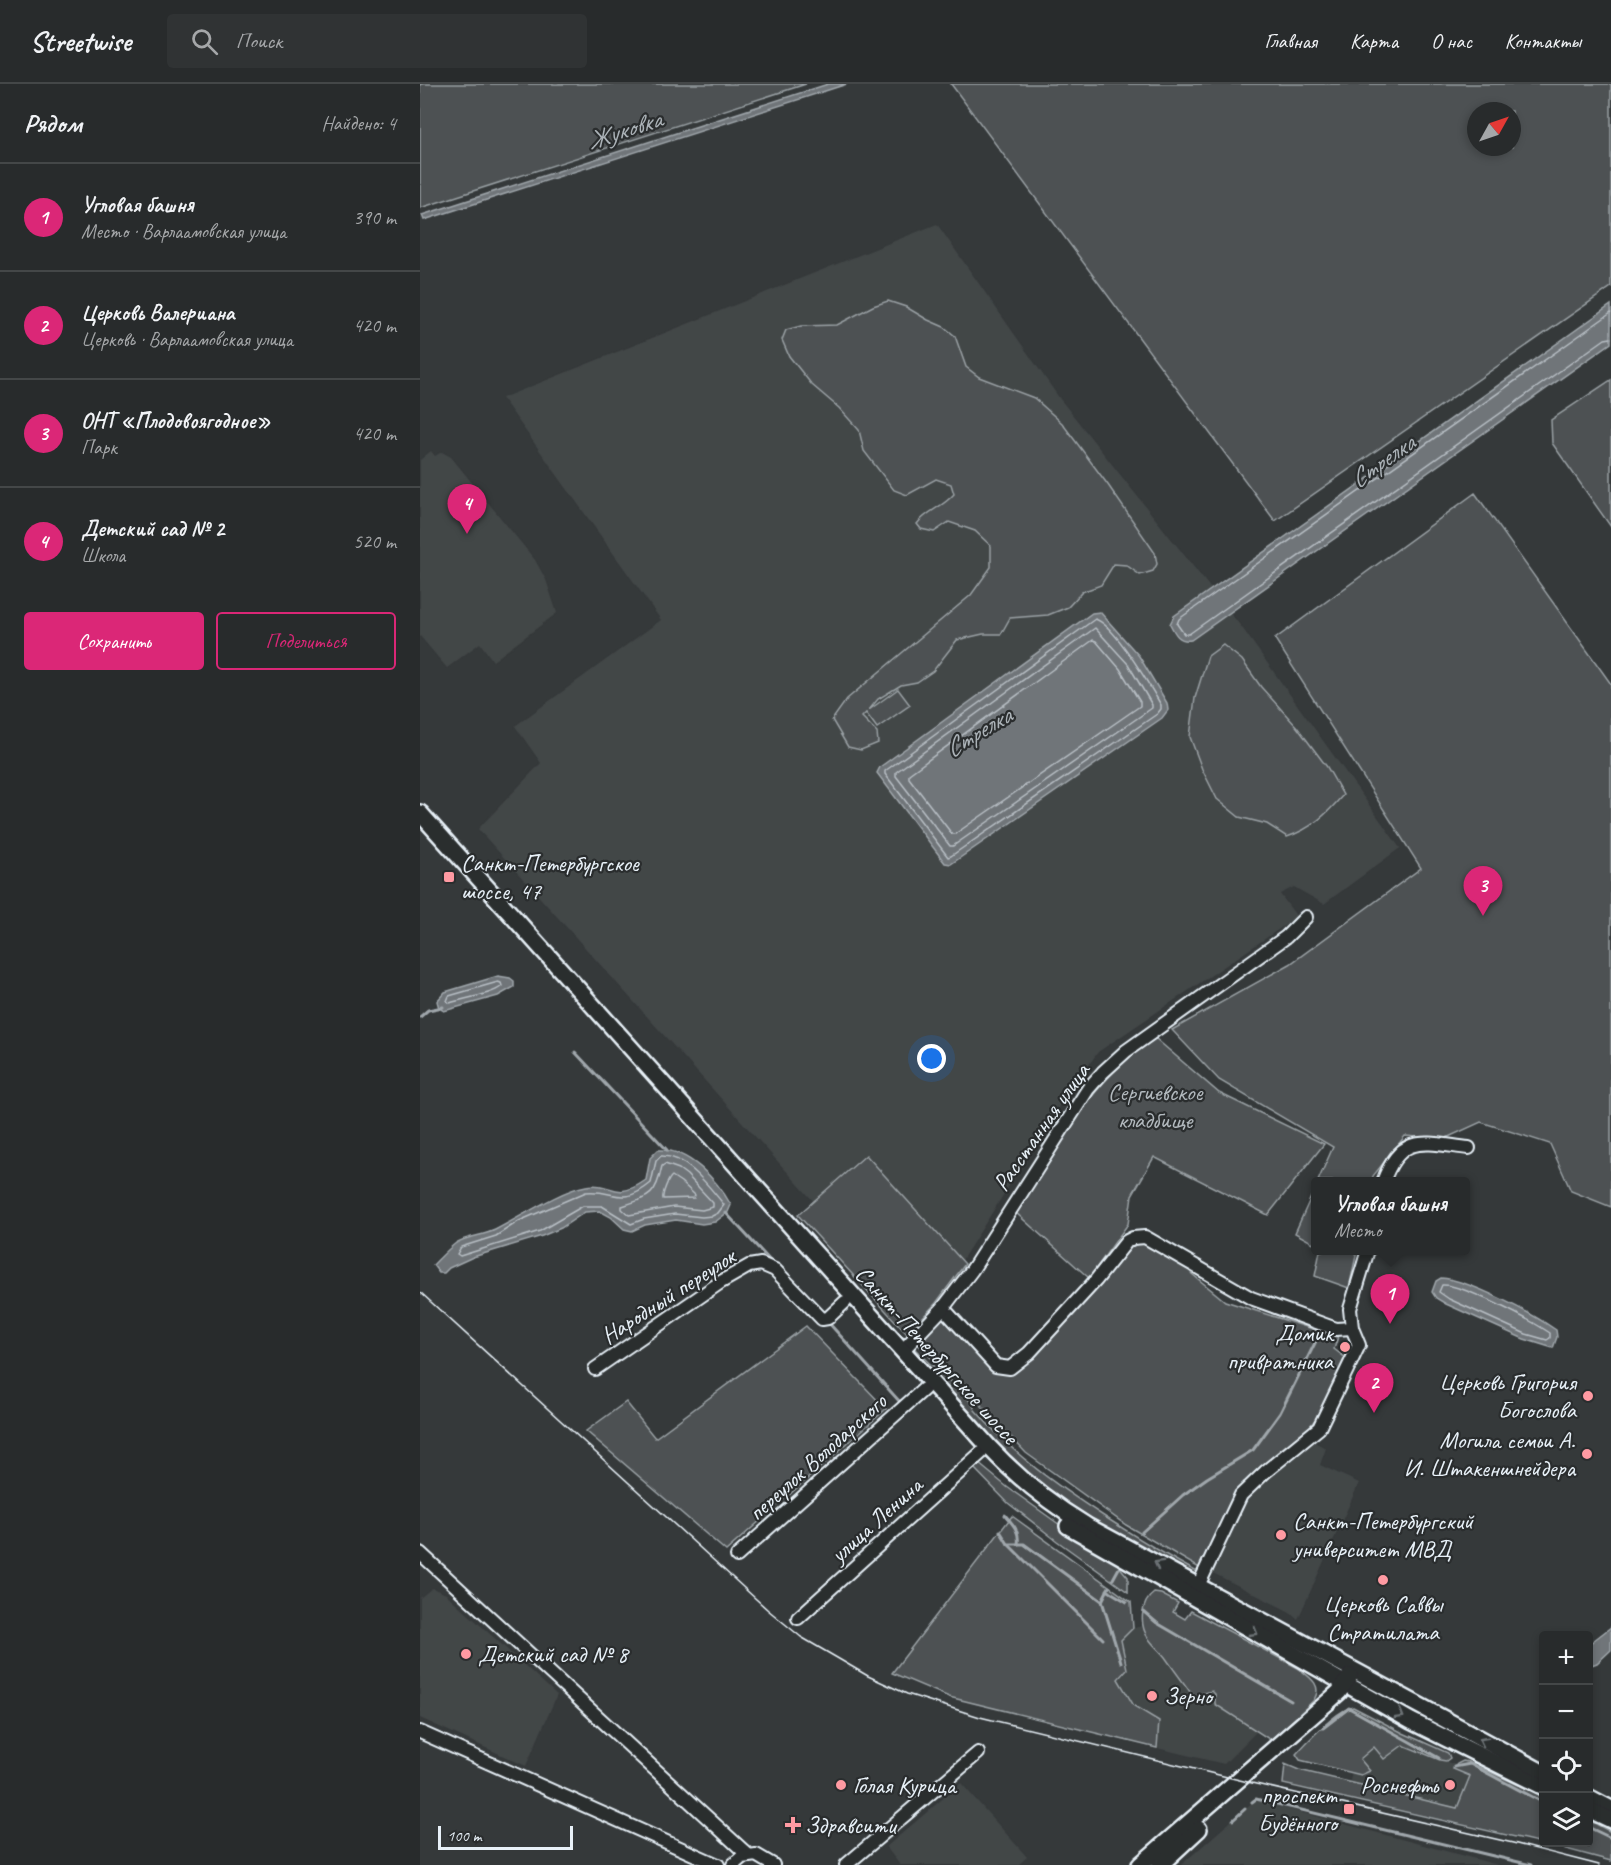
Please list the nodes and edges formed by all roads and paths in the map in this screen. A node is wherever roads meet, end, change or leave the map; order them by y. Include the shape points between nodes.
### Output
1 (420, 813) edge
2 (420, 828) edge
3 (1306, 917) dead end
4 (1468, 1148) dead end
5 (1385, 1177) edge
6 (1367, 1255) edge
7 (845, 1302) junction
8 (943, 1308) junction
9 (1352, 1328) junction
10 (902, 1351) junction
11 (595, 1369) dead end
12 (924, 1389) junction
13 (981, 1453) junction
14 (420, 1553) edge
15 (737, 1556) dead end
16 (1198, 1586) junction
17 (798, 1618) dead end
18 (1350, 1681) junction
19 (420, 1732) edge
20 (978, 1753) dead end
21 (1539, 1771) edge
22 (1539, 1785) edge
23 (1593, 1800) edge
24 (1611, 1809) edge
25 (1593, 1811) edge
26 (1611, 1820) edge
27 (748, 1855) junction
28 (718, 1865) edge
29 (733, 1865) edge
30 (773, 1865) edge
31 (846, 1865) edge
32 (1140, 1865) edge
33 (1160, 1865) edge

1 - 10 main road, Санкт-Петербургское шоссе
2 - 7 main road, Санкт-Петербургское шоссе
3 - 8 street, Расстанная улица via 1279,943 1103,1072
4 - 5 street via 1414,1144 1399,1151
6 - 9 street via 1350,1309
7 - 11 street, Народный переулок via 822,1319 775,1269 761,1264 749,1266
7 - 12 main road, Санкт-Петербургское шоссе
8 - 9 street via 996,1366 1010,1368 1029,1353 1127,1241 1138,1236 1251,1298 1336,1329
8 - 10 street, Расстанная улица
9 - 16 street via 1359,1346 1319,1428 1241,1495
16 -> 10 main road, Санкт-Петербургское шоссе via 1087,1526 1018,1477
12 - 13 main road, Санкт-Петербургское шоссе
12 - 15 street, переулок Володарского
13 - 17 street, улица Ленина
13 -> 18 main road, Санкт-Петербургское шоссе via 1014,1485 1069,1527
14 - 27 street
16 - 18 main road, Санкт-Петербургское шоссе
21 -> 18 main road, Санкт-Петербургское шоссе
18 -> 22 main road, Санкт-Петербургское шоссе via 1449,1741
18 - 32 main road
18 - 33 main road via 1345,1699
19 - 28 street
20 - 31 street
23 - 24 main road
25 - 26 main road
27 - 29 street
27 - 30 street

